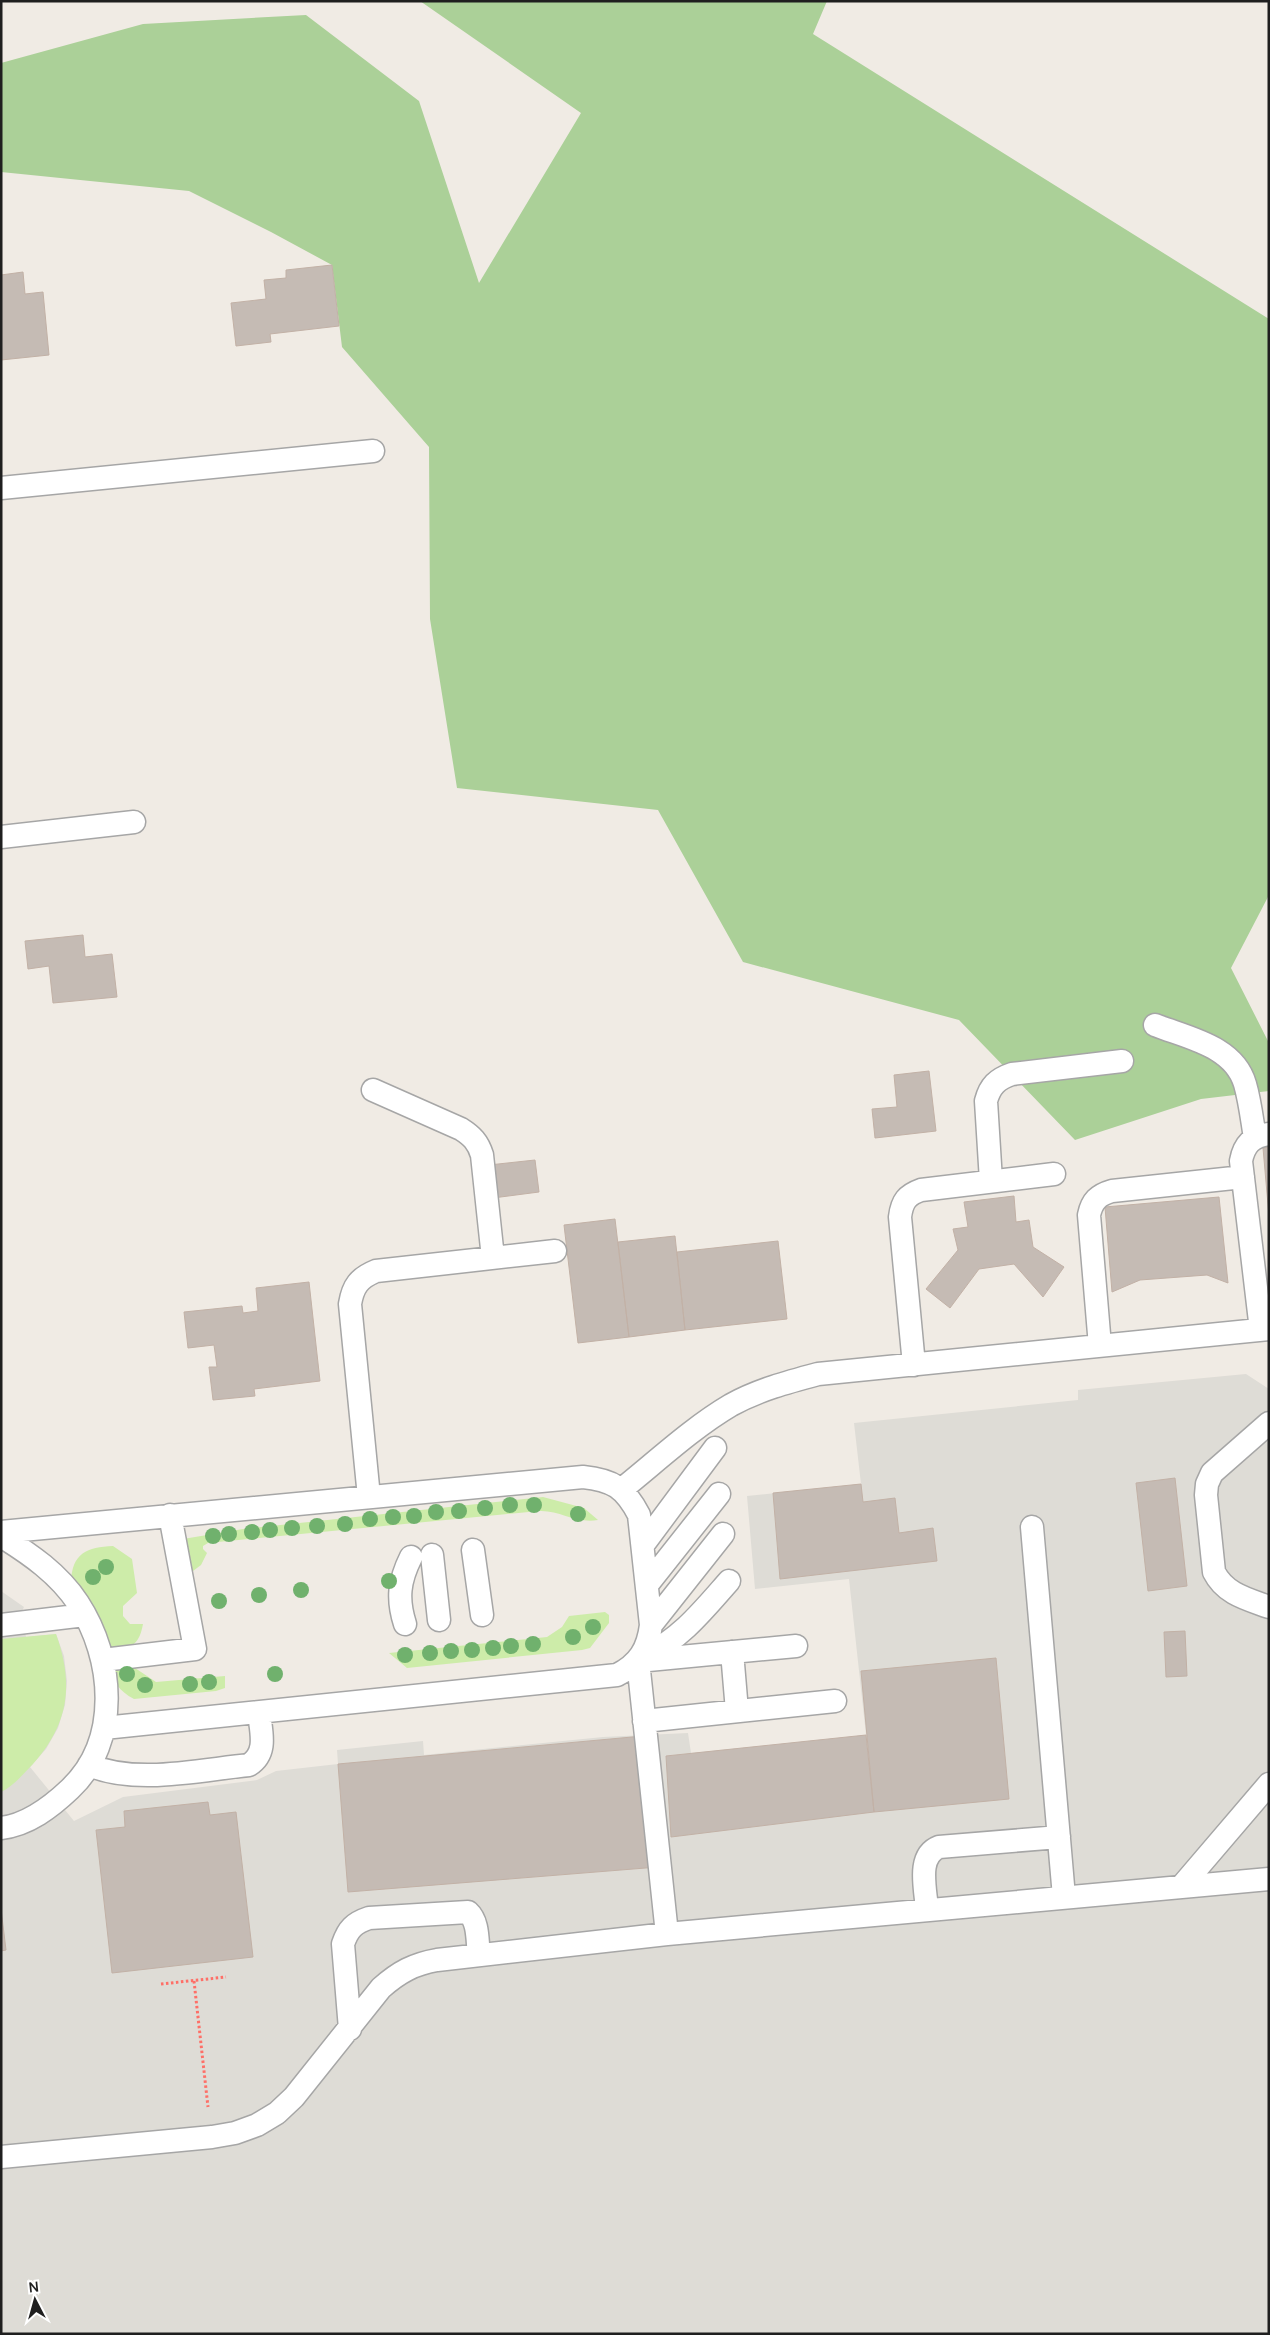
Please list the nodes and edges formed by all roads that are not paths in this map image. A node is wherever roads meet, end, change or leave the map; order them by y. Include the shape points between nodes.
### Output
1 (373, 451) dead end
2 (1, 488) edge
3 (134, 822) dead end
4 (1, 837) edge
5 (1155, 1025) dead end
6 (1122, 1061) dead end
7 (373, 1090) dead end
8 (1262, 1136) edge
9 (1054, 1174) dead end
10 (1243, 1178) junction
11 (991, 1181) junction
12 (555, 1251) dead end
13 (493, 1258) junction
14 (1265, 1329) edge
15 (1100, 1346) junction
16 (914, 1365) junction
17 (1269, 1424) edge
18 (715, 1448) dead end
19 (622, 1489) junction
20 (719, 1494) dead end
21 (369, 1497) junction
22 (170, 1514) junction
23 (1032, 1527) dead end
24 (1, 1532) edge
25 (723, 1534) dead end
26 (1, 1536) edge
27 (643, 1545) junction
28 (473, 1550) dead end
29 (729, 1581) dead end
30 (647, 1585) junction
31 (1269, 1607) edge
32 (85, 1615) junction
33 (482, 1615) dead end
34 (439, 1620) dead end
35 (406, 1624) dead end
36 (1, 1625) edge
37 (650, 1625) junction
38 (796, 1646) dead end
39 (732, 1652) junction
40 (103, 1660) junction
41 (638, 1661) junction
42 (835, 1701) dead end
43 (737, 1711) junction
44 (260, 1713) junction
45 (644, 1720) junction
46 (104, 1728) junction
47 (89, 1765) junction
48 (1269, 1784) edge
49 (1, 1828) edge
50 (1058, 1837) junction
51 (1269, 1879) edge
52 (1181, 1886) junction
53 (1064, 1897) junction
54 (926, 1910) junction
55 (667, 1934) junction
56 (479, 1955) junction
57 (350, 2029) junction
58 (1, 2157) edge

1 - 2 lane
3 - 4 lane
5 - 8 lane via 1228,1056 1245,1084
6 - 11 lane via 1012,1074 994,1083 986,1101
7 - 13 lane via 461,1129 479,1144
8 - 10 lane via 1247,1144 1243,1152 1240,1161
9 - 11 lane
10 - 14 lane
10 - 15 lane via 1112,1191 1095,1199 1089,1215
11 - 16 lane via 921,1190 909,1194 902,1204 900,1217
12 - 13 lane
13 - 21 lane via 376,1270 362,1277 352,1289 350,1304
14 - 15 lane
15 - 16 lane
16 - 19 lane via 818,1374 773,1386 731,1405
17 - 31 lane via 1212,1473 1206,1495 1214,1572 1218,1580 1233,1594
18 - 27 lane
19 - 21 lane via 604,1479 583,1477
19 - 27 lane via 640,1515
20 - 30 lane
21 - 22 lane
22 - 24 lane
22 - 40 lane via 195,1649
23 - 50 lane
25 - 37 lane
26 - 32 lane via 30,1554 62,1583
27 - 30 lane
28 - 33 lane
29 - 41 lane via 686,1629
30 - 37 lane
32 - 36 lane
32 - 40 lane
34 - 35 lane via 422,1556 403,1573 399,1590 400,1608
37 - 41 lane via 645,1650
38 - 39 lane
39 - 41 lane
39 - 43 lane
40 - 46 lane via 106,1683
41 - 44 lane via 623,1672 604,1678
41 - 45 lane
42 - 43 lane
43 - 45 lane
44 - 46 lane
44 - 47 lane via 262,1746 260,1754 249,1765 139,1776 104,1772
45 - 55 lane
46 - 47 lane
47 - 49 lane via 58,1801 34,1818
48 - 52 lane
50 - 53 lane
50 - 54 lane via 932,1850 924,1864
51 - 52 lane
52 - 53 lane
53 - 54 lane
54 - 55 lane
55 - 56 lane
56 - 57 lane via 416,1964 397,1973 381,1988
56 - 57 lane via 476,1923 468,1912 369,1918 356,1922 343,1944
57 - 58 lane via 277,2113 242,2130 212,2137

